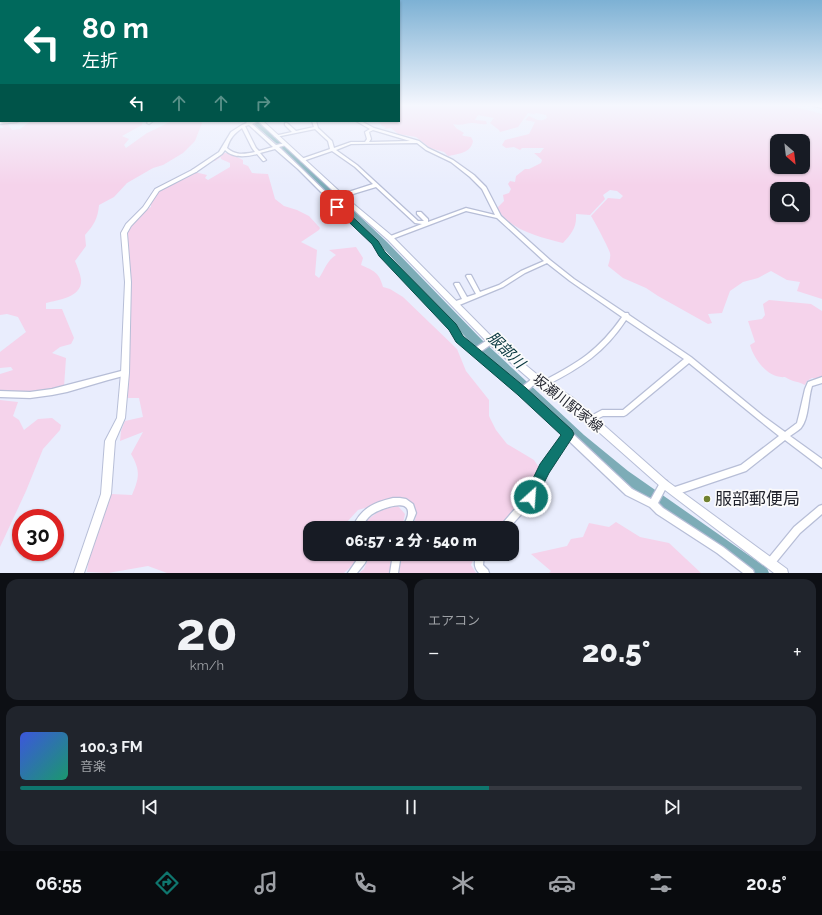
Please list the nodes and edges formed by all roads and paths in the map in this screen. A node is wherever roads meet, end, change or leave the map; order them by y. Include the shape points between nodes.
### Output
1 (234, 132) edge
2 (246, 132) edge
3 (264, 132) edge
4 (269, 132) edge
5 (295, 132) edge
6 (320, 132) edge
7 (368, 132) edge
8 (382, 132) edge
9 (276, 136) junction
10 (226, 142) junction
11 (418, 142) junction
12 (366, 143) junction
13 (280, 146) junction
14 (332, 149) junction
15 (259, 153) junction
16 (264, 160) dead end
17 (302, 160) junction
18 (194, 171) joint
19 (376, 185) junction
20 (345, 200) junction
21 (337, 207) junction
22 (419, 213) dead end
23 (499, 217) junction
24 (426, 223) junction
25 (390, 238) junction
26 (548, 261) junction
27 (469, 276) dead end
28 (457, 284) dead end
29 (479, 295) junction
30 (465, 299) junction
31 (455, 304) junction
32 (626, 315) junction
33 (490, 342) junction
34 (476, 351) junction
35 (689, 359) junction
36 (125, 373) junction
37 (822, 380) edge
38 (533, 381) junction
39 (545, 384) junction
40 (522, 391) junction
41 (0, 394) edge
42 (591, 419) junction
43 (568, 434) junction
44 (785, 436) junction
45 (822, 464) edge
46 (663, 486) junction
47 (675, 491) junction
48 (654, 502) junction
49 (822, 509) edge
50 (361, 521) edge
51 (409, 521) edge
52 (510, 521) edge
53 (361, 561) edge
54 (396, 561) edge
55 (479, 561) edge
56 (770, 563) junction
57 (79, 573) edge
58 (352, 573) edge
59 (394, 573) edge
60 (485, 573) edge
61 (750, 573) edge
62 (783, 573) edge

1 - 10 street
2 - 15 street
3 - 13 street
4 - 9 main road, 坂瀬川駅家線
5 - 9 street
6 - 14 street via 330,141
7 - 12 street via 369,138
8 - 11 street
9 - 13 main road, 坂瀬川駅家線
10 - 15 street via 225,148 231,153
10 - 18 street via 221,153
11 - 12 street
11 - 23 street via 426,149 452,161 479,182
12 - 14 street
13 - 15 street
13 - 17 main road, 坂瀬川駅家線
13 - 21 street
14 - 17 street
14 - 19 street via 356,166
15 - 16 street
17 - 20 main road, 坂瀬川駅家線
18 - 36 main road via 157,190 124,233 128,282
19 - 20 street
19 - 24 street via 417,222
20 - 21 street
20 - 25 main road, 坂瀬川駅家線
21 - 34 street via 375,242 382,254 453,327 460,339
22 - 24 street
23 - 24 street via 466,209
23 - 26 street
24 - 25 street
25 - 31 main road, 坂瀬川駅家線
26 - 29 street
26 - 32 street
27 - 29 street
28 - 30 street
29 - 30 street
30 - 31 street
31 - 33 main road, 坂瀬川駅家線
32 - 35 street
32 - 39 street via 596,352
33 - 34 street
33 - 38 main road, 坂瀬川駅家線
34 - 40 street
35 - 42 street via 624,413 602,412
35 - 44 street
36 - 41 street via 58,391 28,395
36 - 57 main road via 121,418 110,441 106,494
37 - 44 street via 810,384 800,425
38 - 39 main road, 坂瀬川駅家線
38 - 40 street
39 - 42 main road, 坂瀬川駅家線
40 - 43 street
42 - 46 main road, 坂瀬川駅家線
43 - 48 street via 629,492
43 - 52 street via 544,468 531,497
44 - 45 street
44 - 47 street via 743,468
46 - 47 main road, 坂瀬川駅家線
46 - 48 street
47 - 56 main road, 坂瀬川駅家線
48 - 61 street via 660,511
49 - 56 street via 797,530
50 - 51 street via 375,508 396,501 406,503 410,507 412,513
53 - 58 street
54 - 59 street
55 - 60 street via 479,567
56 - 62 main road, 坂瀬川駅家線

